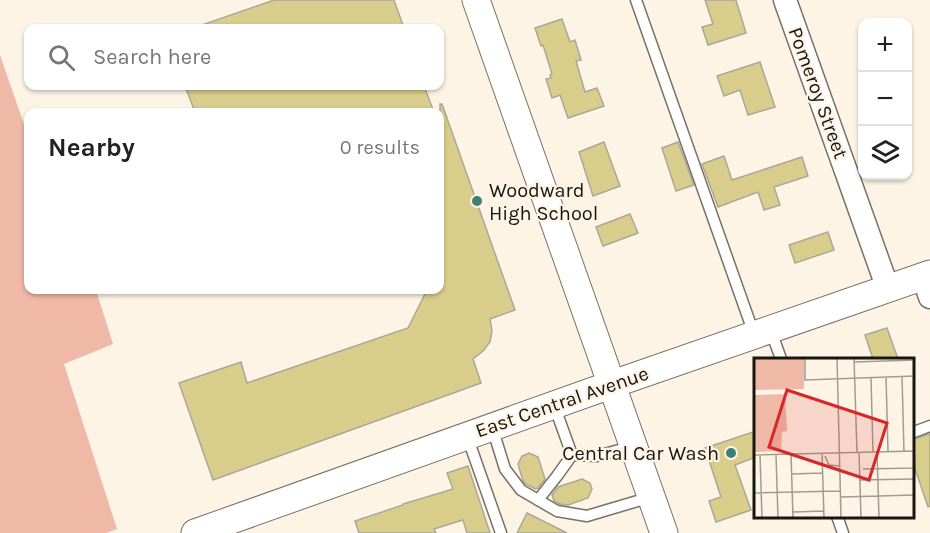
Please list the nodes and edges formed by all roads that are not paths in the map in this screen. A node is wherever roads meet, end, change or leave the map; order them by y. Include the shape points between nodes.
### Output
1 (476, 0) edge
2 (636, 0) edge
3 (785, 0) edge
4 (928, 282) edge
5 (888, 289) junction
6 (762, 332) junction
7 (780, 358) edge
8 (612, 384) junction
9 (554, 405) junction
10 (930, 426) edge
11 (492, 427) junction
12 (915, 432) edge
13 (467, 436) junction
14 (634, 446) junction
15 (572, 455) junction
16 (652, 497) junction
17 (538, 500) junction
18 (838, 518) edge
19 (203, 532) edge
20 (501, 533) edge
21 (664, 533) edge
22 (843, 533) edge

1 - 8 street
2 - 6 lane
3 - 5 street, Pomeroy Street
4 - 5 street, East Central Avenue
5 - 6 street, East Central Avenue
6 - 7 lane
6 - 8 street, East Central Avenue
8 - 9 street, East Central Avenue
8 - 14 street
9 - 11 street, East Central Avenue
9 - 15 lane
10 - 12 lane
11 - 13 street, East Central Avenue
11 - 17 lane via 506,469 521,490
13 - 19 street, East Central Avenue
13 - 20 lane
14 - 15 lane via 597,456
14 - 16 street
15 - 17 lane
16 - 17 lane via 587,516 557,511
16 - 21 street
18 - 22 lane

